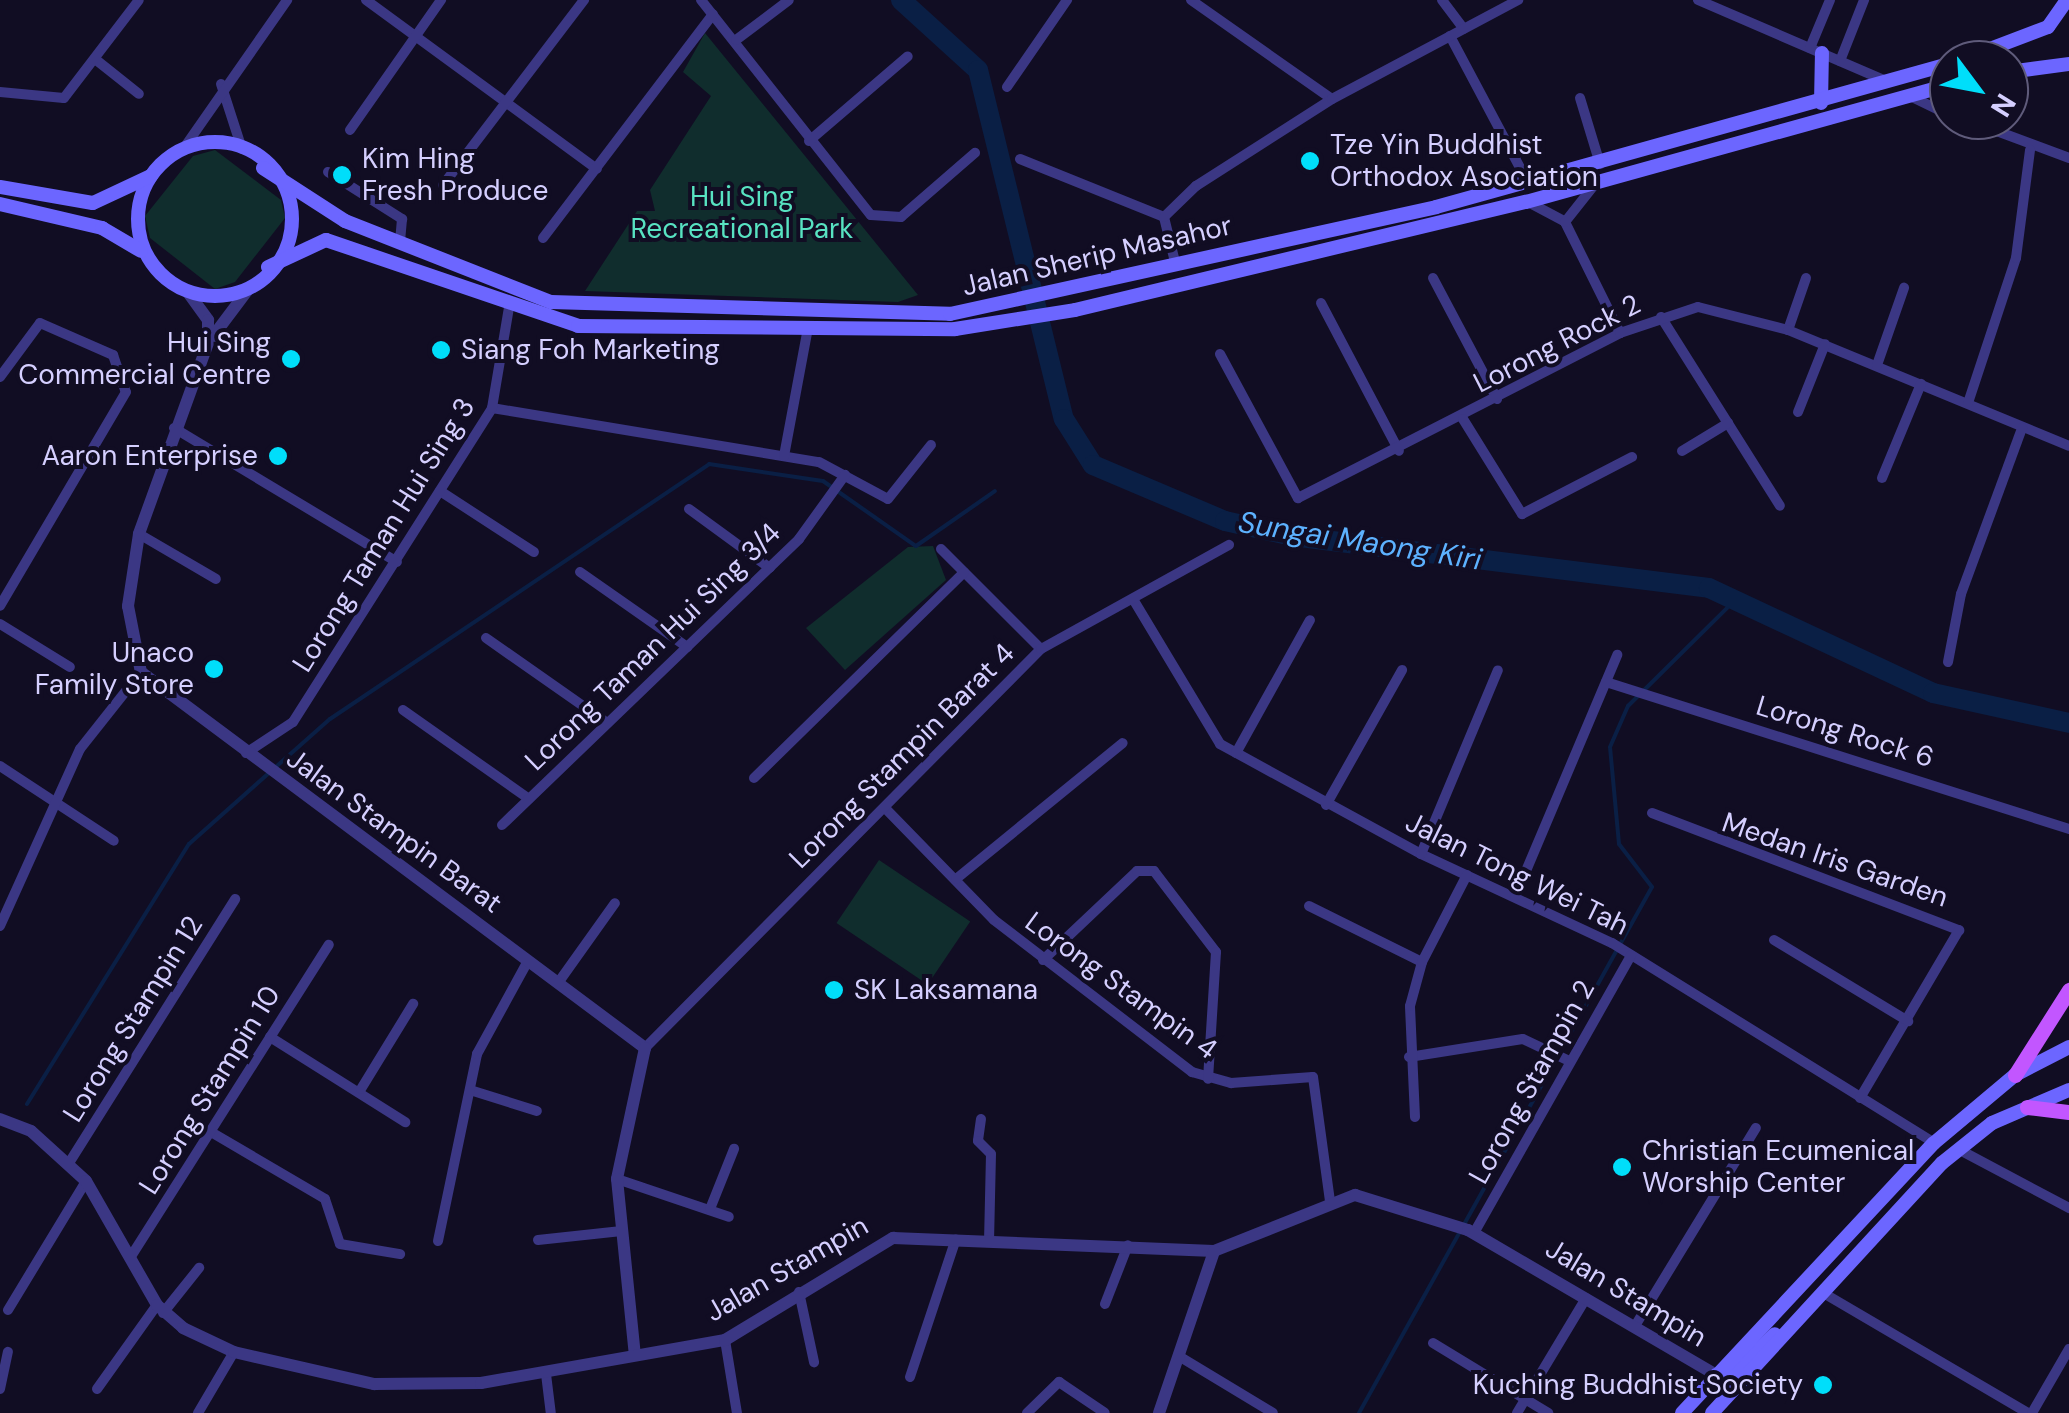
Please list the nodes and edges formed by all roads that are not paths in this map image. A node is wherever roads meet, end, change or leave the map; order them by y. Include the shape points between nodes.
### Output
1 (139, 0) edge
2 (287, 0) edge
3 (366, 0) edge
4 (442, 0) edge
5 (584, 0) edge
6 (701, 0) edge
7 (789, 0) edge
8 (1192, 0) edge
9 (1442, 0) edge
10 (1518, 0) edge
11 (1700, 0) edge
12 (1830, 0) edge
13 (1864, 0) edge
14 (2067, 0) edge
15 (1062, 2) edge
16 (712, 14) junction
17 (1464, 28) junction
18 (416, 36) junction
19 (1450, 36) junction
20 (736, 40) junction
21 (2012, 40) edge
22 (1816, 51) junction
23 (908, 56) dead end
24 (95, 59) junction
25 (1840, 61) junction
26 (2069, 64) edge
27 (2029, 69) edge
28 (1929, 70) edge
29 (1889, 83) junction
30 (221, 84) junction
31 (1008, 87) dead end
32 (1929, 90) edge
33 (0, 92) edge
34 (139, 94) dead end
35 (1908, 96) junction
36 (1580, 98) dead end
37 (510, 99) junction
38 (1332, 99) junction
39 (1820, 103) junction
40 (1929, 106) edge
41 (350, 130) dead end
42 (2009, 140) edge
43 (809, 141) junction
44 (186, 145) junction
45 (242, 149) junction
46 (2030, 150) junction
47 (975, 154) dead end
48 (1020, 158) dead end
49 (2069, 158) edge
50 (264, 168) junction
51 (597, 168) junction
52 (1601, 171) junction
53 (328, 172) dead end
54 (155, 174) junction
55 (1528, 183) junction
56 (443, 185) dead end
57 (0, 187) edge
58 (1526, 202) junction
59 (0, 204) edge
60 (1164, 217) junction
61 (1565, 222) junction
62 (543, 238) dead end
63 (400, 242) junction
64 (146, 255) junction
65 (1176, 266) junction
66 (268, 267) junction
67 (1433, 278) dead end
68 (1806, 278) dead end
69 (250, 287) junction
70 (1904, 288) dead end
71 (186, 291) junction
72 (1322, 303) dead end
73 (509, 308) junction
74 (1660, 317) junction
75 (1788, 330) junction
76 (807, 332) junction
77 (1620, 333) junction
78 (208, 343) junction
79 (1825, 344) junction
80 (1220, 354) dead end
81 (1877, 365) junction
82 (0, 377) edge
83 (1921, 384) junction
84 (1497, 399) junction
85 (1968, 403) junction
86 (492, 408) junction
87 (1798, 412) dead end
88 (1463, 419) junction
89 (1728, 423) junction
90 (174, 428) junction
91 (2022, 428) junction
92 (932, 446) dead end
93 (2069, 446) edge
94 (1400, 451) junction
95 (1682, 451) dead end
96 (784, 456) junction
97 (1632, 457) dead end
98 (843, 478) junction
99 (1882, 478) dead end
100 (440, 491) junction
101 (1780, 506) dead end
102 (689, 509) dead end
103 (140, 534) junction
104 (1229, 545) dead end
105 (942, 549) dead end
106 (534, 552) dead end
107 (396, 562) junction
108 (770, 568) junction
109 (580, 572) dead end
110 (964, 572) junction
111 (216, 579) dead end
112 (1133, 598) junction
113 (0, 606) edge
114 (1310, 620) dead end
115 (0, 624) edge
116 (486, 638) dead end
117 (688, 647) junction
118 (1041, 649) junction
119 (1617, 655) dead end
120 (1948, 662) dead end
121 (70, 666) dead end
122 (1402, 670) dead end
123 (1498, 670) dead end
124 (140, 672) junction
125 (1606, 682) junction
126 (403, 710) dead end
127 (606, 722) junction
128 (1123, 743) dead end
129 (245, 753) junction
130 (1236, 753) junction
131 (0, 766) edge
132 (754, 778) dead end
133 (54, 798) junction
134 (529, 798) junction
135 (1326, 804) junction
136 (885, 808) junction
137 (1652, 814) dead end
138 (502, 825) dead end
139 (2069, 829) edge
140 (114, 841) dead end
141 (1421, 854) junction
142 (1466, 875) junction
143 (956, 879) junction
144 (6, 897) edge
145 (1515, 897) junction
146 (235, 899) dead end
147 (615, 903) dead end
148 (1309, 906) dead end
149 (0, 926) edge
150 (1774, 940) dead end
151 (328, 946) dead end
152 (1628, 953) junction
153 (1043, 960) junction
154 (528, 961) junction
155 (1422, 962) junction
156 (558, 983) junction
157 (2069, 990) edge
158 (414, 1004) dead end
159 (1908, 1022) junction
160 (270, 1037) junction
161 (2069, 1047) edge
162 (644, 1048) junction
163 (1409, 1057) junction
164 (1563, 1058) junction
165 (2015, 1075) junction
166 (1208, 1079) junction
167 (361, 1089) junction
168 (470, 1090) junction
169 (2069, 1090) edge
170 (1860, 1098) junction
171 (2027, 1108) junction
172 (537, 1111) dead end
173 (2069, 1112) edge
174 (1415, 1118) dead end
175 (0, 1119) edge
176 (981, 1119) dead end
177 (406, 1122) dead end
178 (1756, 1128) dead end
179 (211, 1132) junction
180 (1934, 1142) junction
181 (1958, 1148) junction
182 (734, 1150) dead end
183 (70, 1163) junction
184 (617, 1179) junction
185 (86, 1181) junction
186 (1330, 1202) junction
187 (2069, 1208) edge
188 (710, 1209) junction
189 (729, 1216) dead end
190 (622, 1231) junction
191 (1471, 1231) junction
192 (956, 1239) junction
193 (989, 1239) junction
194 (538, 1240) dead end
195 (438, 1241) dead end
196 (1128, 1244) junction
197 (1214, 1251) junction
198 (400, 1254) dead end
199 (130, 1258) junction
200 (199, 1268) dead end
201 (799, 1292) junction
202 (1824, 1294) junction
203 (1586, 1298) junction
204 (1105, 1304) dead end
205 (160, 1309) junction
206 (8, 1310) dead end
207 (1808, 1312) junction
208 (1635, 1326) junction
209 (725, 1340) junction
210 (1433, 1343) dead end
211 (2069, 1349) edge
212 (8, 1352) dead end
213 (234, 1352) junction
214 (634, 1356) junction
215 (1182, 1358) junction
216 (814, 1362) dead end
217 (546, 1374) junction
218 (1716, 1376) junction
219 (910, 1377) dead end
220 (0, 1389) edge
221 (97, 1389) dead end
222 (1525, 1400) junction
223 (198, 1413) edge
224 (551, 1413) edge
225 (737, 1413) edge
226 (1027, 1413) edge
227 (1106, 1413) edge
228 (1159, 1413) edge
229 (1273, 1413) edge
230 (1517, 1413) edge
231 (1548, 1413) edge
232 (1682, 1413) edge
233 (1712, 1413) edge
234 (2030, 1413) edge

1 - 24 street
2 - 30 street
3 - 18 street
4 - 18 street
5 - 37 street
6 - 16 street
7 - 20 street
8 - 38 street
9 - 17 street
10 - 17 street
11 - 22 street
12 - 22 street
13 - 25 street
14 - 21 main road via 2048,26
15 - 31 street
16 - 20 street
16 - 51 street
17 - 19 street
18 - 37 street
18 - 41 street
19 - 38 street
19 - 55 street
20 - 43 street
22 - 25 street
22 - 39 main road
23 - 43 street
24 - 33 street via 50,104
24 - 34 street
25 - 29 street
26 - 27 main road
28 - 29 main road, Jalan Sherip Masahor
29 - 39 main road, Jalan Sherip Masahor
30 - 44 street
30 - 45 street
32 - 35 main road, Jalan Sherip Masahor
35 - 40 street
35 - 52 main road, Jalan Sherip Masahor
36 - 52 street
37 - 51 street
37 - 56 street
38 - 60 street
39 - 52 main road, Jalan Sherip Masahor
42 - 46 street
43 - 47 street via 883,221 901,217
44 - 45 main road via 213,138
44 - 54 main road
45 - 50 main road
46 - 49 street
46 - 85 street via 2016,258
48 - 60 street
50 - 63 main road, Jalan Sherip Masahor via 345,221
50 - 66 main road via 297,213
51 - 62 street
52 - 55 main road, Jalan Sherip Masahor via 1539,191
52 - 58 main road, Jalan Sherip Masahor
52 - 61 street
53 - 63 street via 406,223
54 - 57 main road via 92,204
54 - 64 main road via 138,208
55 - 65 main road, Jalan Sherip Masahor
58 - 61 street
58 - 76 main road, Jalan Sherip Masahor via 1008,322
59 - 64 main road via 102,228
60 - 65 street
61 - 77 street
63 - 65 main road, Jalan Sherip Masahor via 580,307 883,318 999,305
64 - 71 main road
66 - 69 main road
66 - 73 main road, Jalan Sherip Masahor via 310,242 342,243
67 - 84 street
68 - 75 street
69 - 71 main road via 212,299
69 - 78 street
70 - 81 street
71 - 78 street via 208,320
72 - 94 street
73 - 76 main road, Jalan Sherip Masahor via 608,328
73 - 86 street, Lorong Taman Hui Sing 3
74 - 75 street, Lorong Rock 2 via 1711,307
74 - 77 street, Lorong Rock 2
74 - 89 street
75 - 79 street, Lorong Rock 2
76 - 96 street
77 - 84 street, Lorong Rock 2
78 - 90 street
79 - 81 street, Lorong Rock 2
79 - 87 street
80 - 94 street, Lorong Rock 2 via 1298,498
81 - 83 street, Lorong Rock 2
82 - 113 street via 40,322 113,355 126,392
83 - 85 street, Lorong Rock 2
83 - 99 street
84 - 88 street, Lorong Rock 2
85 - 91 street, Lorong Rock 2
86 - 96 street
86 - 100 street, Lorong Taman Hui Sing 3
88 - 94 street, Lorong Rock 2
88 - 97 street via 1522,514
89 - 95 street
89 - 101 street
90 - 103 street
90 - 107 street
91 - 93 street, Lorong Rock 2
91 - 120 street via 1960,594
92 - 98 street via 894,497
96 - 98 street
98 - 108 street, Lorong Taman Hui Sing 3/4
100 - 106 street
100 - 107 street, Lorong Taman Hui Sing 3
102 - 108 street
103 - 111 street
103 - 124 street via 128,606
104 - 112 street, Lorong Stampin Barat 4
105 - 110 street
107 - 129 street, Lorong Taman Hui Sing 3 via 293,722
108 - 117 street, Lorong Taman Hui Sing 3/4
109 - 117 street
110 - 118 street
110 - 132 street
112 - 118 street, Lorong Stampin Barat 4
112 - 130 street, Jalan Tong Wei Tah via 1212,735
114 - 130 street
115 - 121 street
116 - 127 street
117 - 127 street, Lorong Taman Hui Sing 3/4
118 - 136 street, Lorong Stampin Barat 4
119 - 125 street
122 - 135 street
123 - 141 street
124 - 129 street, Jalan Stampin Barat
124 - 133 street
125 - 139 street, Lorong Rock 6
125 - 145 street
126 - 134 street
127 - 134 street, Lorong Taman Hui Sing 3/4
128 - 143 street
129 - 154 street, Jalan Stampin Barat
130 - 135 street, Jalan Tong Wei Tah
131 - 133 street
133 - 140 street
133 - 144 street
134 - 138 street, Lorong Taman Hui Sing 3/4
135 - 141 street, Jalan Tong Wei Tah
136 - 143 street, Lorong Stampin 4
136 - 162 street, Lorong Stampin Barat 4
137 - 159 street, Medan Iris Garden via 1959,930
141 - 142 street, Jalan Tong Wei Tah
142 - 145 street, Jalan Tong Wei Tah
142 - 155 street
143 - 153 street, Lorong Stampin 4
144 - 149 street
145 - 152 street, Jalan Tong Wei Tah
146 - 183 street, Lorong Stampin 12
147 - 156 street
148 - 155 street
150 - 159 street
151 - 160 street, Lorong Stampin 10
152 - 164 street, Lorong Stampin 2
152 - 170 street, Jalan Tong Wei Tah
153 - 166 street, Lorong Stampin 4
153 - 166 street via 1137,871 1154,871 1216,952
154 - 156 street, Jalan Stampin Barat
154 - 168 street via 492,1014
155 - 163 street
156 - 162 street, Jalan Stampin Barat
157 - 165 main road
158 - 167 street
159 - 170 street, Medan Iris Garden
160 - 167 street
160 - 179 street, Lorong Stampin 10
161 - 165 main road
162 - 184 street
163 - 164 street via 1511,1040
163 - 174 street
164 - 191 street, Lorong Stampin 2
165 - 180 main road
166 - 186 street, Lorong Stampin 4 via 1313,1077
167 - 177 street
168 - 172 street
168 - 195 street
169 - 171 main road
170 - 180 street, Jalan Tong Wei Tah
171 - 173 main road
171 - 181 main road
175 - 183 street
176 - 193 street via 978,1141 991,1154
178 - 208 street
179 - 198 street via 325,1200 340,1244
179 - 199 street, Lorong Stampin 10
180 - 218 main road
181 - 187 street
181 - 202 main road
182 - 188 street
183 - 185 street
184 - 188 street
184 - 190 street
185 - 199 street
185 - 206 street
186 - 191 street, Jalan Stampin via 1378,1195
186 - 197 street, Jalan Stampin
188 - 189 street
190 - 194 street
190 - 214 street
191 - 203 street, Jalan Stampin
192 - 193 street, Jalan Stampin
192 - 201 street, Jalan Stampin via 881,1242
192 - 219 street
193 - 196 street, Jalan Stampin
196 - 197 street, Jalan Stampin
196 - 204 street
197 - 215 street
199 - 205 street
200 - 205 street
201 - 209 street, Jalan Stampin
201 - 216 street
202 - 207 main road
202 - 234 street
203 - 208 street, Jalan Stampin
203 - 222 street
205 - 213 street, Jalan Stampin
205 - 221 street
207 - 218 main road via 1729,1379
207 - 233 main road
208 - 218 street, Jalan Stampin
209 - 214 street, Jalan Stampin
209 - 225 street
210 - 222 street
211 - 234 street
212 - 220 street
213 - 217 street, Jalan Stampin via 374,1384
213 - 223 street
214 - 217 street, Jalan Stampin
215 - 228 street
215 - 229 street
217 - 224 street
218 - 232 main road
222 - 230 street
222 - 231 street
226 - 227 street via 1059,1382

